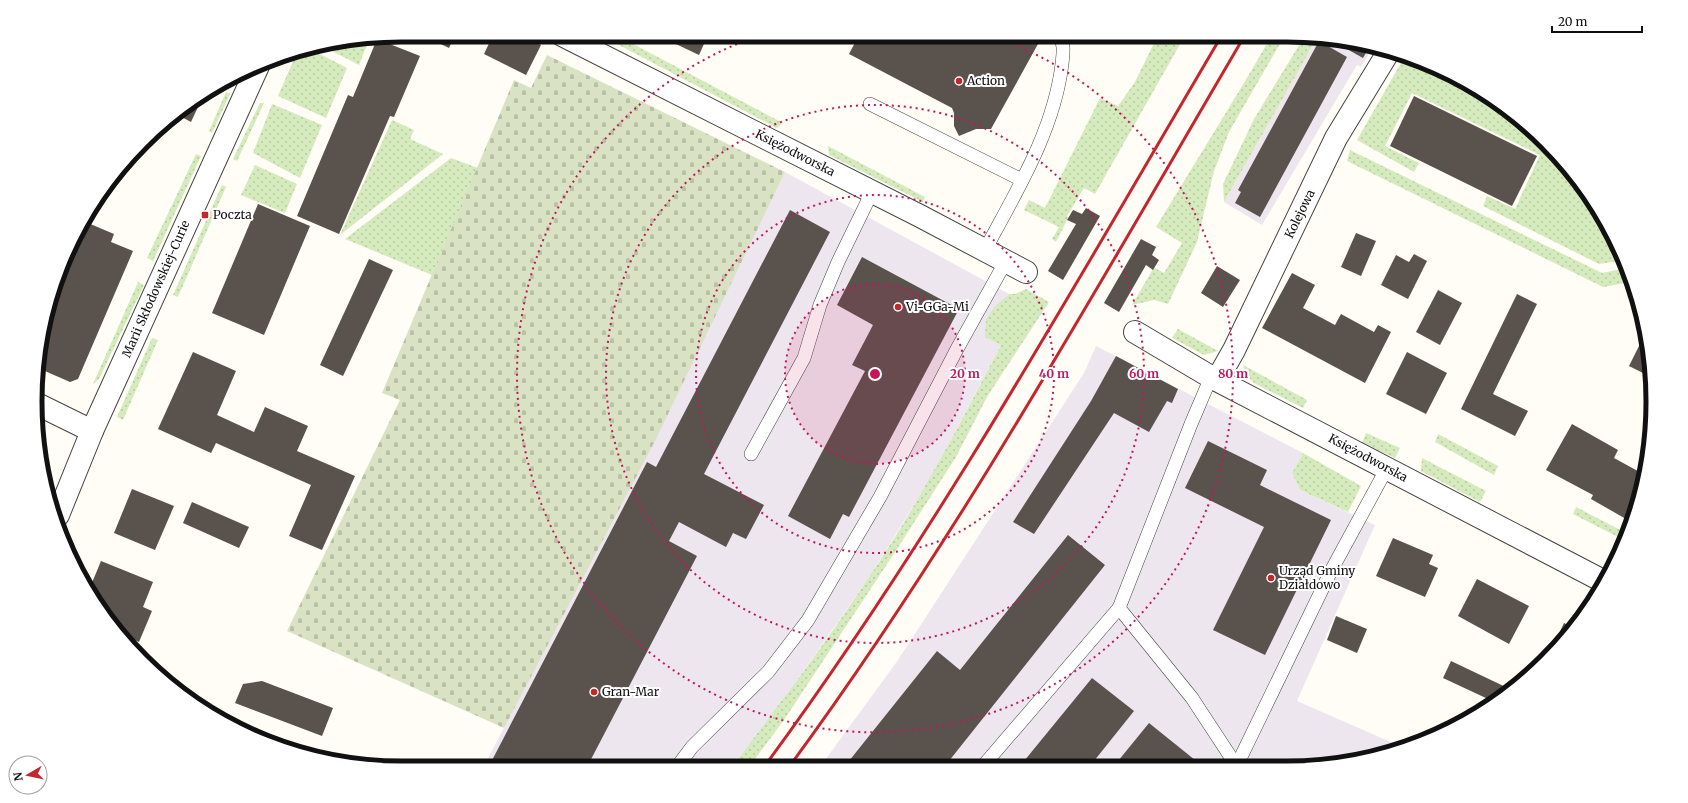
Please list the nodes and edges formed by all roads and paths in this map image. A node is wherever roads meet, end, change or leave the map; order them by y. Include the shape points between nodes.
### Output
1 (582, 42) edge
2 (1063, 42) edge
3 (1385, 56) edge
4 (255, 73) edge
5 (870, 104) dead end
6 (1022, 180) junction
7 (872, 192) junction
8 (985, 250) junction
9 (1006, 261) junction
10 (1026, 272) dead end
11 (1135, 332) dead end
12 (1214, 378) junction
13 (42, 407) edge
14 (92, 431) junction
15 (751, 454) dead end
16 (1387, 468) junction
17 (59, 512) edge
18 (1599, 579) edge
19 (1119, 608) junction
20 (681, 761) edge
21 (987, 761) edge
22 (1234, 761) edge
23 (1239, 761) edge

1 - 7 street, Księżodworska
2 - 6 lane via 1059,86 1045,132
3 - 12 street, Kolejowa via 1336,138 1234,350
4 - 14 street, Marii Skłodowskiej-Curie
5 - 6 lane
6 - 8 lane
7 - 8 street, Księżodworska
7 - 15 lane via 820,304 804,358
8 - 9 street, Księżodworska
9 - 10 street, Księżodworska
9 - 20 lane via 956,349 880,497 808,620 768,672
11 - 12 street, Księżodworska
12 - 16 street, Księżodworska
12 - 19 lane via 1191,424
13 - 14 street
14 - 17 street, Marii Skłodowskiej-Curie
16 - 18 street, Księżodworska
16 - 23 lane via 1331,572
19 - 21 lane
19 - 22 lane via 1192,698

